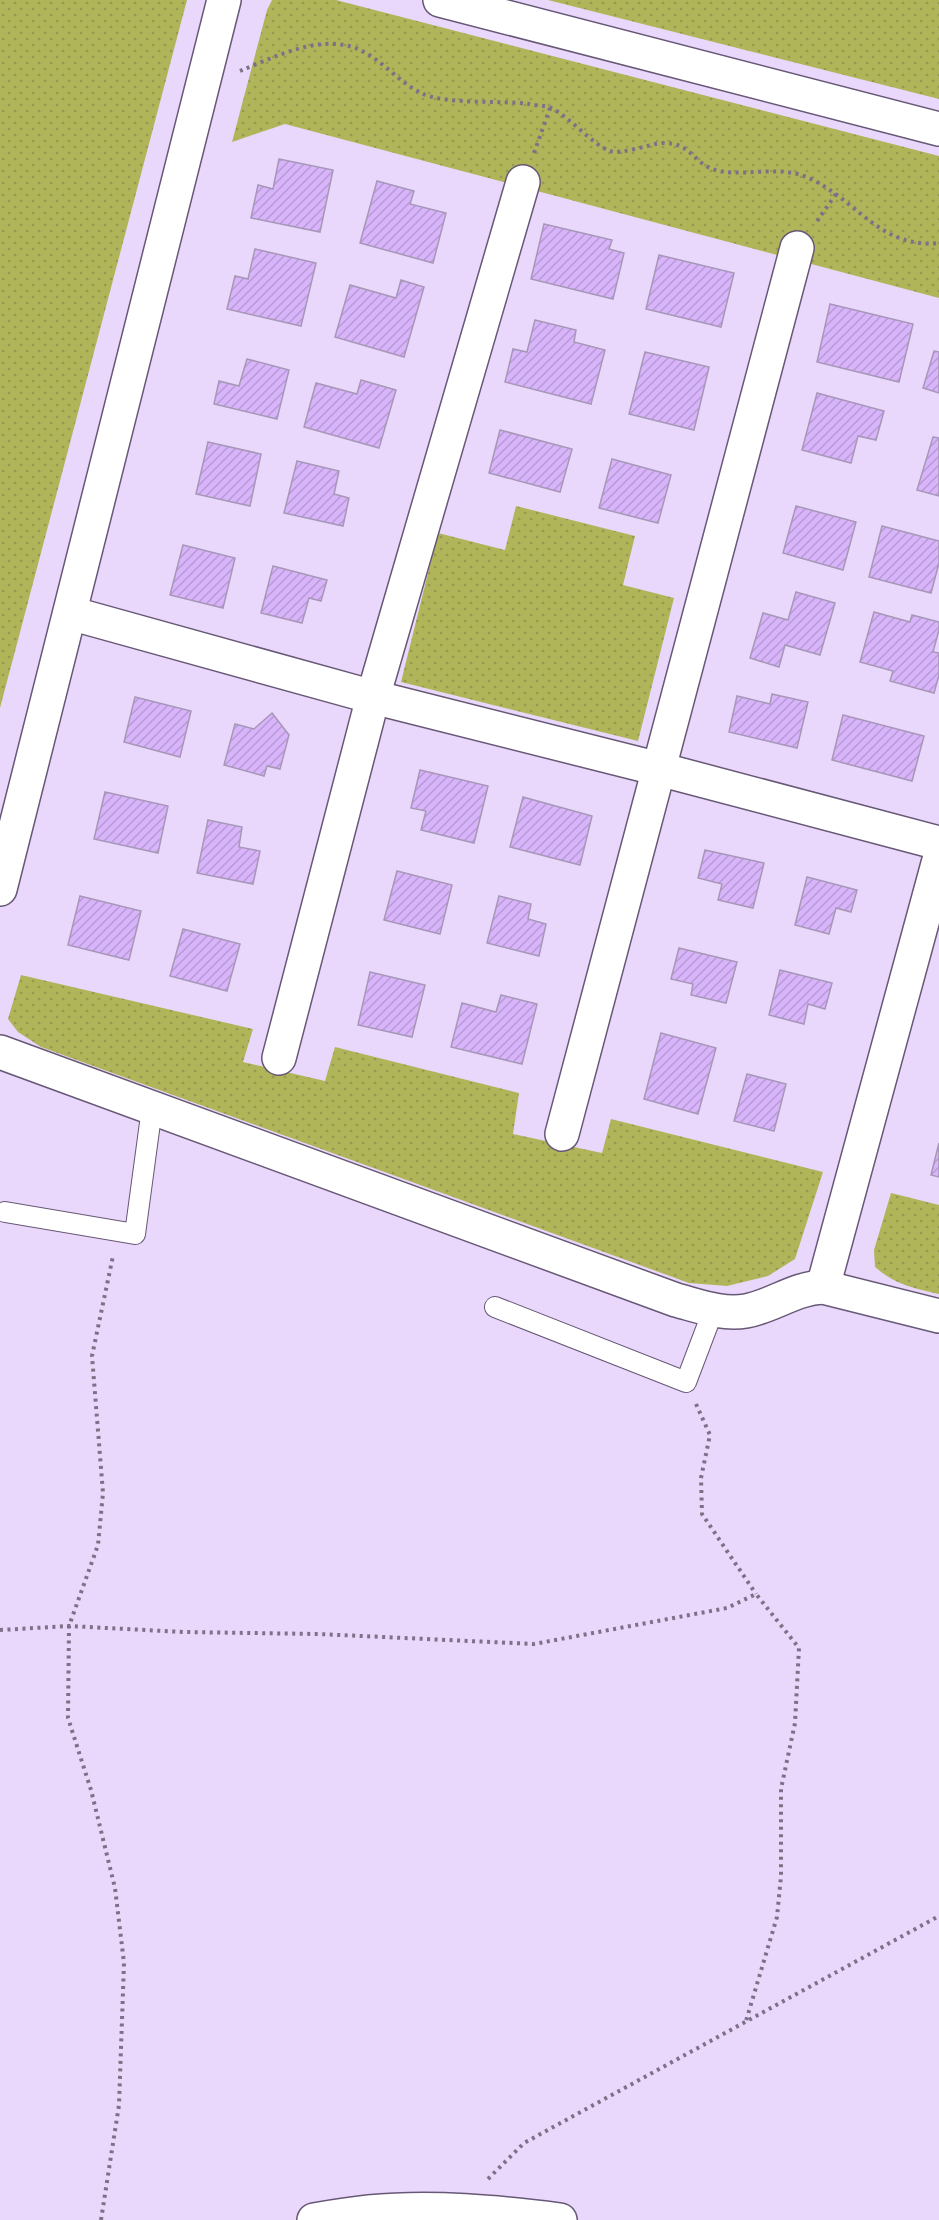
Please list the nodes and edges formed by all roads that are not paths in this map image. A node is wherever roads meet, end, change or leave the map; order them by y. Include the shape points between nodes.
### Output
1 (224, 0) edge
2 (440, 0) edge
3 (939, 129) edge
4 (523, 182) road end
5 (797, 248) dead end
6 (70, 613) junction
7 (374, 697) junction
8 (659, 769) junction
9 (939, 843) edge
10 (939, 860) edge
11 (0, 889) edge
12 (0, 1052) edge
13 (279, 1058) dead end
14 (152, 1108) junction
15 (562, 1134) dead end
16 (4, 1212) dead end
17 (823, 1287) junction
18 (495, 1307) dead end
19 (713, 1311) junction
20 (939, 1316) edge
21 (314, 2220) edge
22 (560, 2220) edge

1 - 6 street
2 - 3 street
4 - 7 street
5 - 8 street
6 - 7 street
6 - 11 street
7 - 8 street
7 - 13 street
8 - 9 street
8 - 15 street
10 - 17 street
12 - 14 street
14 - 16 lane via 135,1234
14 - 19 street
17 - 19 street via 809,1288 746,1311
17 - 20 street
18 - 19 lane via 686,1382
21 - 22 street via 371,2212 507,2213

